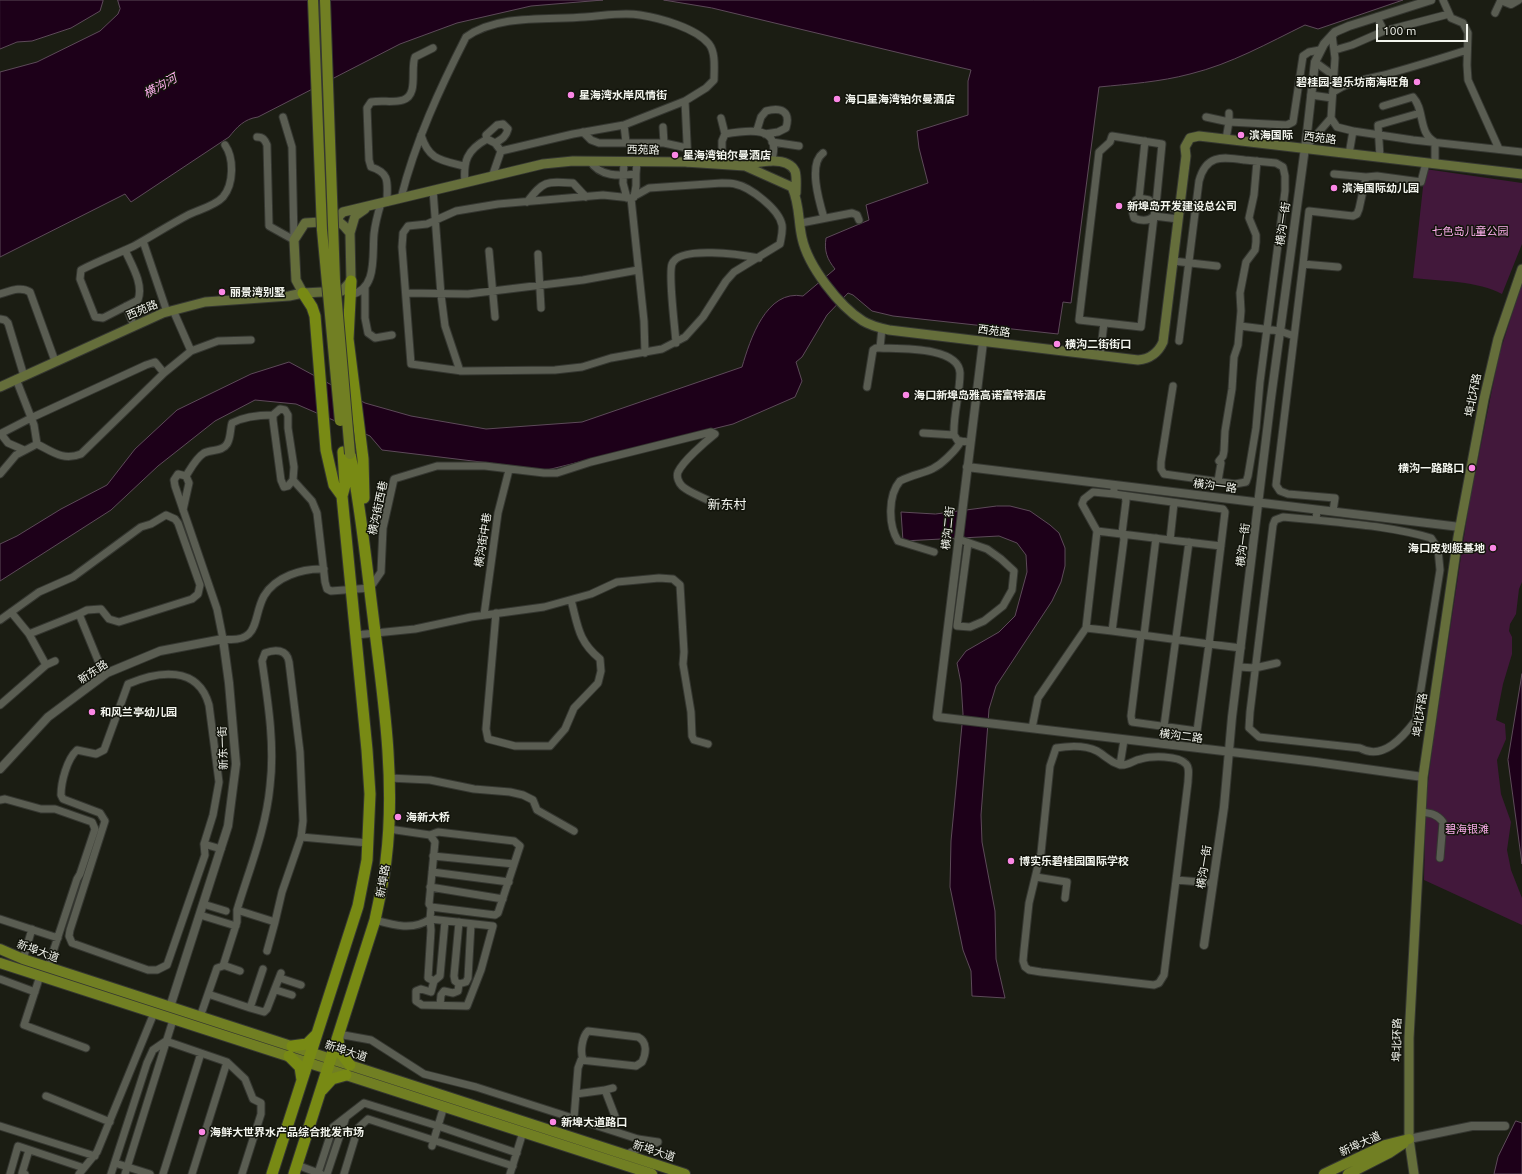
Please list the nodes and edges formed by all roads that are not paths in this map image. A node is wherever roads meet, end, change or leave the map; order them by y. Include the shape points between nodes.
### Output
1 (313, 0) edge
2 (325, 0) edge
3 (1431, 0) edge
4 (1443, 0) edge
5 (1501, 0) edge
6 (1518, 0) edge
7 (1495, 13) dead end
8 (1449, 14) junction
9 (1377, 17) junction
10 (1384, 32) junction
11 (1332, 35) junction
12 (433, 48) dead end
13 (1320, 50) junction
14 (1335, 50) junction
15 (1467, 50) junction
16 (1315, 62) junction
17 (1333, 75) junction
18 (1312, 95) junction
19 (1332, 95) junction
20 (685, 101) junction
21 (1383, 106) dead end
22 (1229, 113) dead end
23 (1420, 113) junction
24 (283, 117) dead end
25 (1206, 117) dead end
26 (721, 118) dead end
27 (1331, 118) junction
28 (1228, 122) junction
29 (624, 125) junction
30 (664, 127) dead end
31 (757, 130) junction
32 (1353, 131) junction
33 (583, 132) junction
34 (725, 134) junction
35 (765, 134) junction
36 (422, 135) junction
37 (1378, 135) junction
38 (257, 137) dead end
39 (487, 139) junction
40 (1226, 139) junction
41 (1145, 141) junction
42 (495, 142) junction
43 (626, 142) junction
44 (772, 142) junction
45 (1435, 142) junction
46 (664, 143) junction
47 (225, 145) dead end
48 (799, 146) dead end
49 (687, 148) junction
50 (1305, 148) junction
51 (1499, 149) junction
52 (501, 151) junction
53 (1522, 152) edge
54 (823, 153) dead end
55 (1348, 154) junction
56 (1380, 157) junction
57 (590, 161) junction
58 (624, 161) junction
59 (1257, 161) junction
60 (637, 162) junction
61 (688, 162) junction
62 (771, 162) junction
63 (1431, 163) junction
64 (722, 164) junction
65 (464, 166) junction
66 (745, 166) junction
67 (623, 174) junction
68 (636, 174) junction
69 (1334, 174) dead end
70 (1522, 174) edge
71 (492, 177) junction
72 (1366, 177) junction
73 (465, 183) junction
74 (433, 190) junction
75 (796, 196) junction
76 (586, 197) junction
77 (401, 198) junction
78 (631, 198) junction
79 (1139, 198) junction
80 (526, 202) junction
81 (384, 203) junction
82 (1156, 205) junction
83 (371, 206) junction
84 (1179, 209) junction
85 (1154, 216) junction
86 (824, 218) junction
87 (1178, 219) junction
88 (436, 220) junction
89 (859, 220) dead end
90 (338, 222) junction
91 (801, 223) junction
92 (350, 233) junction
93 (143, 240) junction
94 (294, 240) junction
95 (125, 250) junction
96 (489, 251) dead end
97 (538, 254) dead end
98 (759, 258) junction
99 (1173, 261) junction
100 (1189, 263) junction
101 (1303, 264) junction
102 (1217, 266) dead end
103 (1338, 267) dead end
104 (1522, 269) edge
105 (638, 270) junction
106 (351, 281) junction
107 (540, 285) junction
108 (365, 288) junction
109 (494, 291) junction
110 (406, 292) junction
111 (303, 293) junction
112 (0, 294) edge
113 (350, 295) junction
114 (441, 295) junction
115 (126, 306) junction
116 (541, 308) dead end
117 (170, 311) junction
118 (496, 317) dead end
119 (0, 319) edge
120 (1104, 323) junction
121 (134, 326) junction
122 (1240, 326) junction
123 (882, 328) junction
124 (1267, 329) junction
125 (1280, 331) junction
126 (392, 336) dead end
127 (1294, 336) junction
128 (251, 340) dead end
129 (1179, 341) dead end
130 (983, 342) junction
131 (676, 343) junction
132 (880, 348) junction
133 (191, 351) junction
134 (645, 353) junction
135 (1100, 356) junction
136 (55, 362) junction
137 (460, 371) junction
138 (164, 373) junction
139 (20, 377) junction
140 (0, 386) edge
141 (1173, 386) dead end
142 (867, 387) dead end
143 (273, 415) junction
144 (31, 418) junction
145 (923, 433) dead end
146 (1, 434) edge
147 (954, 435) junction
148 (961, 441) junction
149 (970, 442) junction
150 (37, 444) junction
151 (24, 450) junction
152 (346, 453) junction
153 (967, 467) junction
154 (509, 470) junction
155 (0, 474) edge
156 (186, 476) junction
157 (293, 480) junction
158 (1218, 481) junction
159 (1114, 485) junction
160 (1114, 494) junction
161 (342, 496) junction
162 (1125, 496) junction
163 (1174, 503) junction
164 (1259, 503) junction
165 (718, 505) dead end
166 (183, 510) junction
167 (361, 510) junction
168 (1317, 510) junction
169 (1333, 511) junction
170 (1316, 520) junction
171 (1460, 527) junction
172 (1097, 532) junction
173 (1122, 533) junction
174 (958, 538) junction
175 (1156, 538) junction
176 (1170, 540) junction
177 (1189, 542) junction
178 (968, 543) junction
179 (1221, 546) junction
180 (934, 552) dead end
181 (324, 569) junction
182 (369, 582) junction
183 (352, 588) junction
184 (571, 600) junction
185 (951, 602) junction
186 (960, 603) junction
187 (11, 612) junction
188 (496, 613) junction
189 (79, 614) junction
190 (484, 615) junction
191 (0, 620) edge
192 (1086, 628) junction
193 (1112, 631) junction
194 (375, 632) junction
195 (29, 634) junction
196 (356, 635) junction
197 (1143, 635) junction
198 (223, 639) junction
199 (1176, 640) junction
200 (1429, 643) junction
201 (1209, 644) junction
202 (1442, 645) junction
203 (1241, 648) junction
204 (55, 661) dead end
205 (1277, 663) dead end
206 (46, 665) junction
207 (1239, 667) junction
208 (1255, 668) junction
209 (104, 675) junction
210 (0, 705) edge
211 (936, 717) joint
212 (1164, 726) junction
213 (1032, 728) junction
214 (1124, 740) junction
215 (708, 744) dead end
216 (1229, 752) junction
217 (1120, 765) junction
218 (0, 769) edge
219 (1423, 777) junction
220 (389, 778) junction
221 (0, 800) edge
222 (1421, 812) junction
223 (389, 829) junction
224 (574, 831) dead end
225 (430, 835) junction
226 (301, 837) junction
227 (368, 843) junction
228 (204, 844) junction
229 (221, 849) junction
230 (433, 856) junction
231 (1440, 858) dead end
232 (514, 864) junction
233 (432, 872) junction
234 (1036, 877) junction
235 (1176, 880) junction
236 (509, 882) junction
237 (1213, 883) junction
238 (430, 888) junction
239 (1065, 898) dead end
240 (503, 899) junction
241 (203, 904) junction
242 (431, 907) junction
243 (237, 910) junction
244 (226, 911) dead end
245 (200, 915) junction
246 (0, 919) edge
247 (430, 919) junction
248 (375, 920) junction
249 (445, 921) junction
250 (275, 922) junction
251 (459, 922) junction
252 (471, 924) junction
253 (236, 926) junction
254 (32, 929) junction
255 (58, 938) junction
256 (1204, 945) dead end
257 (0, 949) edge
258 (267, 951) dead end
259 (23, 959) junction
260 (3, 964) edge
261 (223, 965) junction
262 (48, 967) junction
263 (263, 969) dead end
264 (240, 971) dead end
265 (40, 976) junction
266 (0, 979) edge
267 (434, 982) junction
268 (459, 984) junction
269 (301, 985) dead end
270 (276, 990) junction
271 (35, 992) junction
272 (208, 994) junction
273 (292, 994) dead end
274 (440, 1005) junction
275 (170, 1007) junction
276 (250, 1008) junction
277 (154, 1013) junction
278 (200, 1017) junction
279 (173, 1020) junction
280 (319, 1031) junction
281 (338, 1034) junction
282 (166, 1041) junction
283 (86, 1048) dead end
284 (290, 1051) junction
285 (201, 1053) junction
286 (310, 1058) junction
287 (583, 1059) junction
288 (227, 1062) junction
289 (329, 1063) junction
290 (348, 1070) junction
291 (301, 1084) junction
292 (613, 1088) dead end
293 (605, 1090) junction
294 (320, 1092) junction
295 (576, 1094) junction
296 (46, 1096) dead end
297 (444, 1106) junction
298 (615, 1116) dead end
299 (346, 1117) junction
300 (574, 1118) junction
301 (110, 1122) junction
302 (0, 1126) edge
303 (438, 1126) junction
304 (1505, 1126) dead end
305 (523, 1132) junction
306 (1409, 1139) junction
307 (433, 1142) junction
308 (29, 1150) junction
309 (517, 1152) junction
310 (625, 1155) junction
311 (95, 1156) junction
312 (115, 1163) junction
313 (513, 1166) junction
314 (126, 1170) edge
315 (295, 1170) edge
316 (82, 1171) edge
317 (321, 1173) edge
318 (10, 1174) edge
319 (23, 1174) edge
320 (111, 1174) edge
321 (150, 1174) edge
322 (163, 1174) edge
323 (192, 1174) edge
324 (242, 1174) edge
325 (272, 1174) edge
326 (326, 1174) edge
327 (344, 1174) edge
328 (510, 1174) edge
329 (652, 1174) edge
330 (686, 1174) edge
331 (1324, 1174) edge
332 (1348, 1174) edge
333 (1414, 1174) edge

1 - 152 main road, bridge via 322,230
2 - 152 main road, bridge via 335,281
3 - 9 street
4 - 8 street
5 - 6 street via 1511,4
5 - 7 street
8 - 10 street
8 - 15 street via 1451,18 1463,23 1468,33
9 - 10 street
9 - 11 street via 1349,26
10 - 14 street
11 - 13 street, 横沟一街
11 - 14 street
12 - 81 street via 414,57 412,90 409,96 404,100 371,102 367,108 371,167 387,177
13 - 16 street, 横沟一街
13 - 28 street via 1303,56 1294,122 1287,125
14 - 17 street
15 - 19 street via 1392,73 1355,80 1343,85
15 - 51 street via 1468,80
16 - 17 street
16 - 18 street, 横沟一街
17 - 19 street
18 - 19 street
18 - 50 street, 横沟一街
19 - 27 street
20 - 29 street
20 - 36 street via 714,80 711,46 703,37 670,23 638,14 533,19 493,24 466,37
20 - 49 street
21 - 23 street via 1413,97
22 - 28 street
23 - 37 street via 1378,125
23 - 45 street via 1426,136
24 - 94 street via 292,147
25 - 28 street
26 - 34 street
27 - 32 street via 1337,126
27 - 50 street
28 - 40 street
29 - 33 street
29 - 43 street
30 - 46 street
31 - 34 street
31 - 35 street
31 - 35 street via 760,117 766,111 779,110 786,114 786,128
32 - 37 street
32 - 55 street
33 - 43 street via 591,140 599,143
33 - 52 street
34 - 64 street via 722,142
35 - 44 street
36 - 65 street via 425,148 433,156
36 - 77 street
37 - 45 street
37 - 56 street
38 - 94 street via 265,140 267,145 269,226
39 - 42 street
39 - 42 street via 488,132 503,124 508,129 507,133 503,139
39 - 65 street via 477,144 470,152
40 - 50 main road, 西苑路
40 - 84 main road, 西苑路 via 1199,136 1187,141
41 - 79 street
41 - 82 street via 1162,144
41 - 120 street via 1112,136 1110,142 1099,152 1079,320
42 - 52 street
43 - 46 street
44 - 48 street
44 - 62 street via 774,152
45 - 51 street
45 - 63 street
46 - 49 street
47 - 93 street via 230,154 231,171 230,183 222,198
49 - 61 street
50 - 55 main road, 西苑路
50 - 125 street, 横沟一街
51 - 53 street
52 - 71 street
54 - 86 street via 817,157 816,179
55 - 56 main road, 西苑路
56 - 63 main road, 西苑路
57 - 58 main road, 西苑路
57 - 67 street via 603,173
57 - 71 main road, 西苑路 via 543,164
58 - 60 main road, 西苑路
58 - 67 street
59 - 100 street via 1223,157 1203,168 1198,181
59 - 122 street via 1249,218 1256,242 1246,262 1240,293
59 - 124 street via 1276,163 1283,167 1285,176
60 - 61 main road, 西苑路
60 - 68 street
61 - 64 main road, 西苑路
62 - 66 main road via 756,162
62 - 75 main road via 790,166 794,171
63 - 70 main road, 西苑路
63 - 72 street via 1421,182
64 - 66 main road, 西苑路
65 - 73 street
66 - 75 main road, 西苑路 via 792,187
67 - 68 street
67 - 78 street via 624,188
68 - 78 street via 636,186
69 - 72 street
71 - 73 main road, 西苑路
72 - 101 street via 1357,214 1353,216 1309,211
73 - 74 main road, 西苑路
74 - 77 main road, 西苑路
74 - 88 street
75 - 91 main road, 西苑路
76 - 78 street via 616,195
76 - 80 street
76 - 80 street via 573,183 545,184 538,187
77 - 81 main road, 西苑路
78 - 98 street via 649,188 708,183 736,184 772,207 782,224 780,244
78 - 105 street
79 - 82 street
79 - 85 street via 1132,210 1134,218 1145,221
80 - 88 street via 456,211
81 - 83 main road, 西苑路
81 - 108 street via 374,232 371,274
82 - 84 street
82 - 85 street
83 - 90 main road, 西苑路 via 342,212
83 - 92 main road, 西苑路 via 355,216
84 - 87 main road, 西苑路
85 - 87 street
85 - 120 street via 1141,327
86 - 89 street via 852,213 857,215
86 - 91 street
87 - 99 main road, 西苑路
88 - 110 street via 427,224 408,226 403,233
88 - 114 street
90 - 92 main road
90 - 94 main road via 305,223
91 - 123 main road, 西苑路 via 802,238 815,269 842,303 864,322
92 - 106 main road, 西苑路
93 - 95 street
93 - 117 street
94 - 111 main road via 296,280
95 - 115 street via 141,294 138,300
95 - 115 street via 81,270 80,279 95,316 103,318
96 - 109 street
97 - 107 street
98 - 131 street via 734,272 703,317
98 - 131 street via 731,253 695,253 674,260 670,274
99 - 100 street
99 - 135 main road, 西苑路 via 1160,348 1151,357 1142,360
100 - 102 street
100 - 129 street
101 - 103 street
101 - 127 street
104 - 171 main road, 埠北环路 via 1491,366
105 - 107 street
105 - 134 street
106 - 111 main road, 西苑路 via 342,291
106 - 113 highway
107 - 109 street
107 - 116 street
108 - 113 street
108 - 126 street via 365,322 368,333 375,338
109 - 114 street
109 - 118 street
110 - 114 street
110 - 137 street via 411,364
111 - 117 main road, 西苑路 via 282,297 205,302
111 - 161 highway via 312,307 316,334 326,450 334,485
112 - 136 street via 18,289 30,292
113 - 167 highway via 348,339 363,459 364,500
114 - 137 street via 445,326
115 - 121 street
117 - 121 main road, 西苑路
117 - 133 street
119 - 139 street via 8,323
120 - 135 street
121 - 136 main road, 西苑路
122 - 124 street
122 - 158 street
123 - 130 main road, 西苑路
123 - 132 street
124 - 125 street
124 - 158 street via 1248,476 1246,482 1241,484
125 - 127 street
125 - 164 street, 横沟一街
127 - 169 street via 1276,485 1280,491 1288,494 1334,498
128 - 133 street via 218,341
130 - 135 main road, 西苑路
130 - 149 street, 横沟二街
131 - 134 street
132 - 142 street via 872,350
132 - 147 street via 943,354 955,361 960,371
133 - 138 street
134 - 137 street via 556,370
136 - 139 main road, 西苑路
138 - 144 street via 155,362 146,365
138 - 150 street via 81,454 71,458
139 - 140 main road, 西苑路
139 - 144 street
141 - 158 street via 1161,469 1164,474
143 - 156 street via 258,415 238,419 232,423 229,440 223,449 206,452 200,456
143 - 157 street via 282,484 288,486
143 - 157 street via 280,409 285,410 288,415
144 - 146 street
144 - 150 street
145 - 147 street
146 - 151 street via 8,443
147 - 148 street via 955,439
148 - 149 street
148 - 180 street via 942,465 900,481 892,496 894,536 898,541
149 - 153 street, 横沟二街
150 - 151 street
151 - 155 street via 16,455
152 - 161 highway
152 - 167 highway
153 - 159 street, 横沟一路
153 - 174 street, 横沟二街
154 - 165 street via 557,473 710,432 715,434 678,472 677,478 682,487
154 - 182 street, 横沟街西巷 via 485,466 437,466 394,479 383,528 381,572
154 - 190 street, 横沟街中巷 via 498,513
156 - 166 street via 189,483
156 - 166 street, 新东一街 via 178,474 174,480
157 - 181 street via 315,506
159 - 160 street
159 - 164 street, 横沟一路
160 - 162 street
160 - 172 street via 1093,492 1084,499 1082,504
161 - 183 highway, 新埠路
162 - 163 street
162 - 173 street
163 - 176 street
163 - 179 street via 1223,509 1225,512
164 - 168 street, 横沟一路
164 - 203 street, 横沟一街
166 - 198 street, 新东一街 via 217,609
167 - 182 highway, 新埠路
168 - 169 street, 横沟一路
168 - 170 street
169 - 171 street, 横沟一路
170 - 200 street via 1390,529 1431,538 1438,549 1440,570
170 - 208 street via 1283,517 1275,520
171 - 202 main road, 埠北环路
172 - 173 street
172 - 192 street
173 - 175 street
173 - 193 street via 1124,539
174 - 178 street
174 - 185 street, 横沟二街
175 - 176 street
175 - 197 street
176 - 177 street
177 - 179 street
177 - 199 street
178 - 186 street
178 - 186 street via 987,549 1014,571 1012,590 1003,606 984,621 970,627 957,626
179 - 201 street
181 - 183 street via 327,589 331,591
181 - 198 street via 314,568 288,575 277,582 264,596 254,629 237,639
182 - 183 street
182 - 194 highway, 新埠路
183 - 196 highway, 新埠路
184 - 188 street via 544,607
184 - 188 street via 579,634 600,659 601,671 598,683 574,708 565,729 550,746 515,746 488,739 486,729
184 - 215 street via 617,582 659,578 673,579 680,585 683,664 692,736 694,740
185 - 186 street
185 - 211 street, 横沟二街
187 - 189 street via 39,592 73,578 141,527 166,515 175,519 200,585 195,598 119,622 109,619 101,610 87,610
187 - 191 street
187 - 195 street
188 - 190 street
189 - 195 street
189 - 209 street
190 - 194 street via 415,629
192 - 193 street
192 - 213 street via 1038,698
193 - 197 street
194 - 196 street
194 - 220 highway, 新埠路
195 - 206 street
196 - 227 highway, 新埠路 via 370,786
197 - 199 street
197 - 212 street via 1132,722
198 - 209 street, 新东路 via 160,651
198 - 229 street, 新东一街 via 236,764 228,826
199 - 201 street
199 - 212 street
200 - 202 street
200 - 208 street via 1416,720 1405,735 1384,751 1367,752 1360,748 1259,737 1249,728 1248,722
201 - 203 street
201 - 212 street via 1197,730
202 - 219 main road, 埠北环路
203 - 207 street, 横沟一街
204 - 206 street
205 - 208 street
206 - 210 street
207 - 208 street
207 - 216 street, 横沟一街
209 - 218 street, 新东路 via 48,716
211 - 213 street, 横沟二路
213 - 214 street, 横沟二路
214 - 216 street, 横沟二路
214 - 217 street
216 - 219 street, 横沟二路
216 - 237 street, 横沟一街
217 - 234 street via 1110,762 1098,751 1091,749 1066,746 1056,748 1052,754 1048,777 1041,853
217 - 235 street via 1159,756 1186,763 1188,782
219 - 222 main road, 埠北环路
220 - 223 highway, 新埠路
220 - 224 street via 430,780 474,789 523,794 533,800 537,810
221 - 255 street via 5,799 41,809 55,809 87,820 94,826 95,833
222 - 231 street via 1439,817 1442,822
222 - 306 main road, 埠北环路 via 1410,1001
223 - 225 street
223 - 248 highway, 新埠路 via 382,889
225 - 230 street via 435,842
225 - 232 street via 438,832 514,841 520,846
226 - 227 street
226 - 243 street via 303,821 300,752 289,662 286,654 275,650 265,653 262,661 271,737 270,788 261,832
226 - 250 street via 282,892
227 - 280 highway, 新埠路 via 358,906
228 - 228 street via 219,782 209,705 205,694 192,680 172,674 128,684 104,750 96,754 77,750 72,755 62,786 62,797 100,812 105,821 70,930 72,943 148,970 157,970 167,965 205,855
228 - 229 street
229 - 241 street, 新东一街
230 - 232 street
230 - 233 street
232 - 236 street
233 - 236 street
233 - 238 street
234 - 235 street via 1029,903 1023,962 1025,967 1041,972 1148,986 1159,983 1164,974
234 - 239 street via 1067,882
235 - 237 street
236 - 240 street
237 - 256 street, 横沟一街
238 - 240 street
238 - 242 street
240 - 242 street via 495,915
241 - 244 street
241 - 245 street, 新东一街
242 - 247 street
243 - 250 street
243 - 253 street
245 - 253 street
245 - 275 street, 新东一街
246 - 254 street
247 - 248 street via 421,925 413,926
247 - 249 street
247 - 267 street via 428,978
248 - 281 highway, 新埠路
249 - 251 street
249 - 267 street via 440,976
250 - 258 street
251 - 252 street
251 - 268 street via 454,976
252 - 268 street via 468,978 466,982
252 - 274 street via 494,926 481,970 467,1006
253 - 261 street
254 - 255 street
254 - 259 street
255 - 262 street
257 - 259 main road, 新埠大道
259 - 262 main road, 新埠大道
260 - 265 main road, 新埠大道
260 - 266 street
261 - 264 street
261 - 272 street via 216,968
262 - 275 main road, 新埠大道
263 - 276 street
265 - 271 street
265 - 277 main road, 新埠大道
266 - 271 street
267 - 274 street via 432,991 419,989 415,997 422,1005
268 - 274 street via 456,992 442,992
269 - 270 street via 280,975
270 - 273 street
270 - 276 street via 264,1012
271 - 283 street via 24,1025
272 - 276 street
272 - 278 street
275 - 278 main road, 新埠大道
277 - 279 main road, 新埠大道
277 - 301 street
278 - 284 main road, 新埠大道
279 - 282 street
279 - 284 main road, 新埠大道
280 - 284 highway via 308,1044
280 - 286 highway, 新埠路
281 - 289 highway, 新埠路
281 - 290 highway via 340,1052
281 - 300 street via 371,1040 424,1074 476,1087
282 - 285 street
282 - 312 street via 153,1050 147,1063
282 - 314 street
284 - 286 main road, 新埠大道
284 - 291 highway via 300,1067
285 - 288 street
285 - 322 street
286 - 289 main road, 新埠大道
286 - 291 highway, 新埠路
287 - 287 street via 640,1065 646,1045 638,1037 588,1031 584,1035
287 - 295 street via 578,1068
288 - 323 street
288 - 324 street via 245,1079 253,1098 261,1103 261,1114
289 - 290 main road, 新埠大道
289 - 294 highway, 新埠路
290 - 294 highway via 332,1079
290 - 297 main road, 新埠大道
290 - 310 main road, 新埠大道
291 - 325 highway, 新埠路
292 - 293 street
293 - 295 street
293 - 298 street
294 - 315 highway, 新埠路
295 - 300 street
296 - 301 street
297 - 303 street
297 - 305 main road, 新埠大道
299 - 303 street via 364,1103
299 - 317 street via 332,1130
299 - 326 street
300 - 310 street via 638,1139 658,1142
301 - 311 street
302 - 311 street
303 - 307 street
303 - 309 street
304 - 306 street via 1472,1126
305 - 309 street
305 - 329 main road, 新埠大道
306 - 331 main road, 新埠大道 via 1385,1145
306 - 332 main road, 新埠大道 via 1389,1153
306 - 333 main road, 埠北环路
307 - 313 street
307 - 327 street via 368,1119 358,1128
308 - 316 street
308 - 318 street via 18,1146
308 - 319 street
309 - 313 street
310 - 330 main road, 新埠大道
311 - 316 street
312 - 314 street
312 - 320 street
313 - 328 street
314 - 321 street
315 - 317 street

